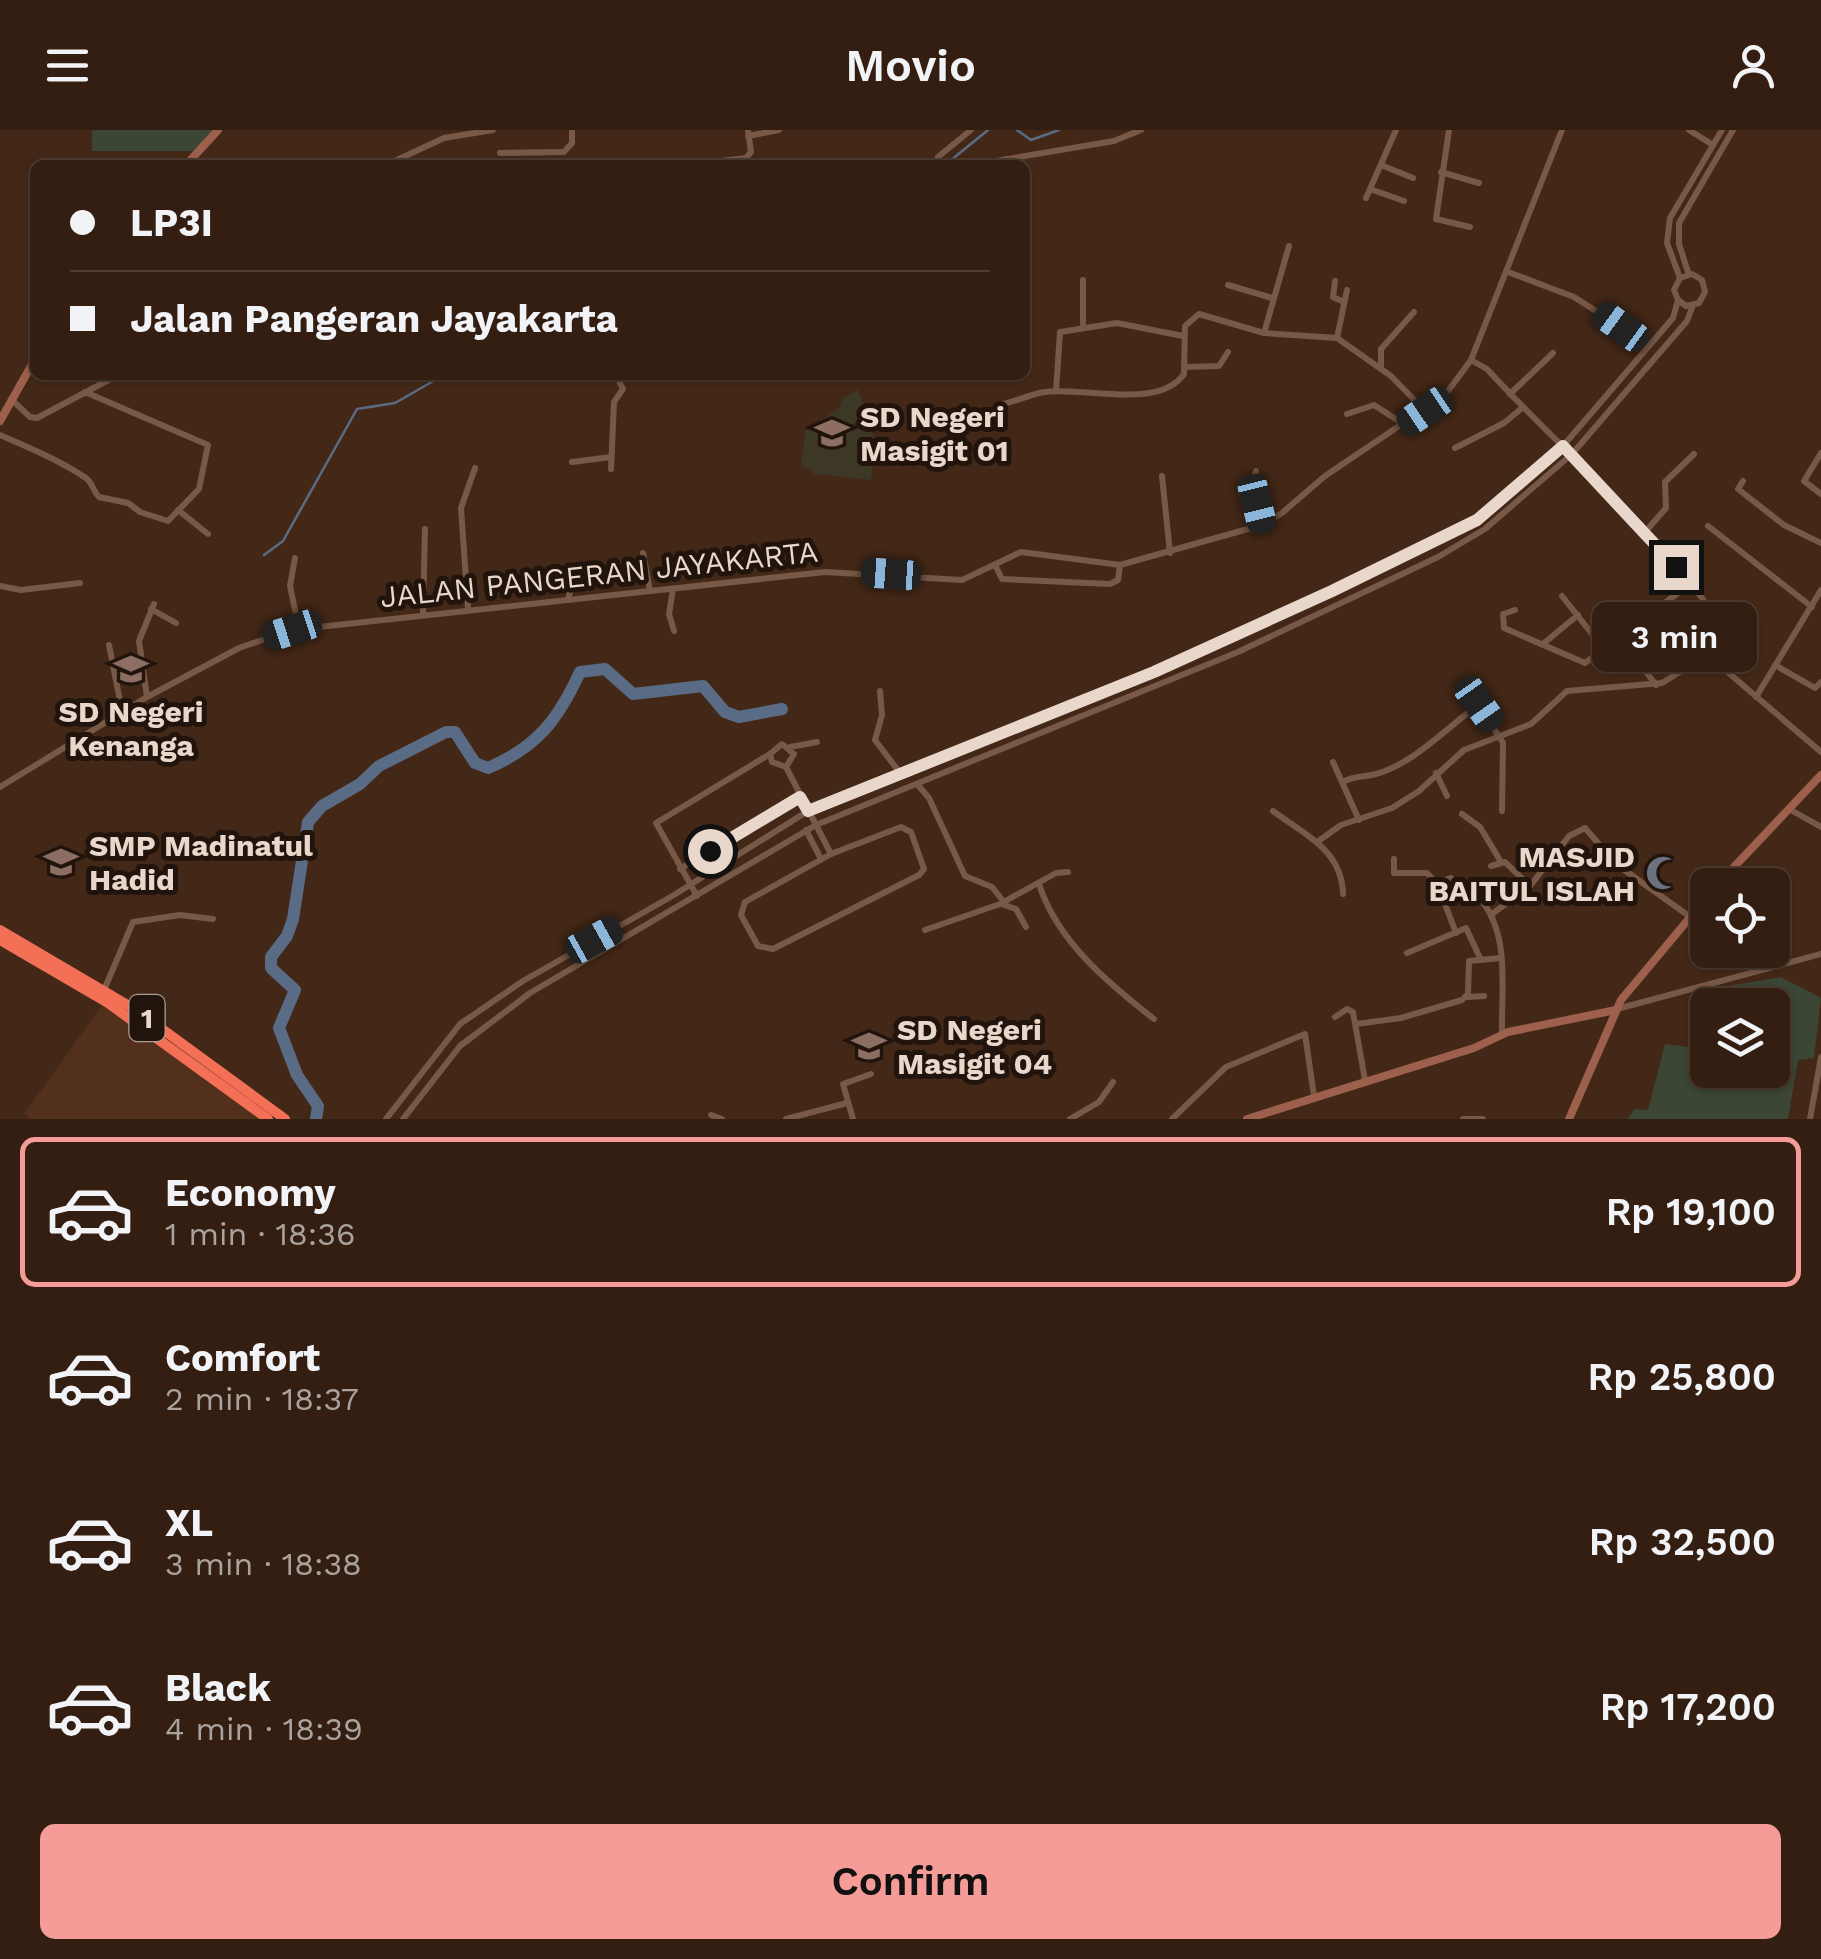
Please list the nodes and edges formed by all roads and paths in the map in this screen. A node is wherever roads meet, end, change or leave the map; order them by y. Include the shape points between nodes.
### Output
1 (218, 130) edge
2 (493, 130) edge
3 (572, 130) edge
4 (780, 130) edge
5 (971, 130) edge
6 (1141, 130) edge
7 (1396, 130) edge
8 (1449, 130) edge
9 (1562, 130) edge
10 (1688, 130) edge
11 (1722, 130) edge
12 (1734, 130) edge
13 (748, 133) edge
14 (1712, 144) junction
15 (1721, 149) junction
16 (500, 153) dead end
17 (938, 157) dead end
18 (191, 160) edge
19 (399, 160) edge
20 (729, 160) edge
21 (1002, 160) edge
22 (1380, 165) junction
23 (1441, 172) junction
24 (1413, 178) dead end
25 (1480, 184) dead end
26 (1370, 189) junction
27 (1366, 198) dead end
28 (1404, 201) dead end
29 (1470, 227) dead end
30 (1288, 246) dead end
31 (1508, 272) junction
32 (1689, 274) junction
33 (1680, 278) junction
34 (1083, 280) dead end
35 (1336, 281) dead end
36 (1228, 284) dead end
37 (1347, 290) dead end
38 (1272, 298) junction
39 (1678, 300) junction
40 (1344, 302) junction
41 (1693, 305) junction
42 (1414, 312) dead end
43 (1083, 325) junction
44 (1621, 327) dead end
45 (1264, 333) junction
46 (1183, 336) junction
47 (1337, 338) junction
48 (1228, 352) dead end
49 (1553, 353) dead end
50 (1471, 360) junction
51 (30, 367) edge
52 (1185, 367) junction
53 (1381, 369) junction
54 (108, 380) edge
55 (618, 380) edge
56 (1056, 391) junction
57 (85, 392) junction
58 (1510, 394) junction
59 (10, 398) junction
60 (999, 405) dead end
61 (1522, 408) junction
62 (1425, 411) junction
63 (1346, 414) dead end
64 (0, 420) edge
65 (1405, 425) junction
66 (0, 436) edge
67 (1563, 446) junction
68 (1455, 448) dead end
69 (1572, 454) junction
70 (1694, 454) dead end
71 (1821, 454) edge
72 (611, 457) junction
73 (572, 462) dead end
74 (475, 468) dead end
75 (611, 469) dead end
76 (1256, 471) dead end
77 (1162, 476) dead end
78 (1743, 481) dead end
79 (1821, 494) edge
80 (178, 510) junction
81 (1262, 525) junction
82 (1708, 526) dead end
83 (425, 530) dead end
84 (1646, 530) junction
85 (208, 534) dead end
86 (1821, 543) edge
87 (644, 553) dead end
88 (1170, 553) junction
89 (295, 558) dead end
90 (995, 565) junction
91 (1120, 565) junction
92 (576, 572) dead end
93 (80, 584) dead end
94 (1690, 584) junction
95 (0, 586) edge
96 (673, 588) junction
97 (1821, 590) edge
98 (650, 591) junction
99 (1562, 596) dead end
100 (568, 599) junction
101 (1812, 607) junction
102 (468, 608) junction
103 (1659, 608) junction
104 (1514, 610) dead end
105 (423, 613) junction
106 (1578, 615) junction
107 (176, 623) dead end
108 (300, 629) junction
109 (674, 631) dead end
110 (1620, 636) junction
111 (1543, 643) junction
112 (109, 646) dead end
113 (1604, 649) junction
114 (1715, 650) junction
115 (1775, 665) junction
116 (1641, 666) junction
117 (1160, 669) junction
118 (1821, 682) edge
119 (1163, 685) junction
120 (1656, 685) junction
121 (1469, 689) dead end
122 (880, 691) dead end
123 (147, 696) junction
124 (1756, 698) junction
125 (1479, 704) junction
126 (122, 712) junction
127 (1501, 736) junction
128 (817, 742) dead end
129 (790, 746) junction
130 (1821, 752) edge
131 (770, 754) junction
132 (1333, 762) dead end
133 (786, 767) junction
134 (900, 772) junction
135 (1436, 773) junction
136 (1821, 774) edge
137 (1342, 782) junction
138 (918, 785) junction
139 (0, 787) edge
140 (1447, 796) dead end
141 (800, 797) junction
142 (1789, 809) junction
143 (808, 811) junction
144 (1273, 811) dead end
145 (1502, 811) dead end
146 (1462, 814) dead end
147 (1359, 820) junction
148 (816, 825) junction
149 (1821, 827) edge
150 (806, 830) junction
151 (1318, 842) junction
152 (831, 854) junction
153 (1394, 858) dead end
154 (822, 859) junction
155 (1501, 862) junction
156 (1491, 866) dead end
157 (1734, 868) edge
158 (680, 869) junction
159 (1068, 872) dead end
160 (700, 879) junction
161 (1437, 883) junction
162 (1039, 884) junction
163 (690, 885) junction
164 (1530, 886) junction
165 (706, 890) junction
166 (1343, 894) dead end
167 (697, 896) junction
168 (1002, 902) junction
169 (1492, 914) junction
170 (1689, 916) joint
171 (213, 919) dead end
172 (1026, 928) dead end
173 (0, 930) edge
174 (925, 930) dead end
175 (1456, 933) junction
176 (0, 940) edge
177 (1407, 952) dead end
178 (1821, 954) edge
179 (1480, 958) junction
180 (1501, 958) junction
181 (557, 962) junction
182 (566, 973) junction
183 (104, 990) junction
184 (1467, 996) junction
185 (1484, 996) dead end
186 (1616, 1010) junction
187 (1335, 1017) dead end
188 (1154, 1019) dead end
189 (1356, 1024) junction
190 (1502, 1034) junction
191 (1821, 1057) edge
192 (870, 1074) dead end
193 (1366, 1080) junction
194 (1113, 1082) dead end
195 (1314, 1096) junction
196 (848, 1104) junction
197 (711, 1116) dead end
198 (268, 1119) edge
199 (285, 1119) edge
200 (386, 1119) edge
201 (403, 1119) edge
202 (722, 1119) edge
203 (786, 1119) edge
204 (853, 1119) edge
205 (1070, 1119) edge
206 (1172, 1119) edge
207 (1247, 1119) edge
208 (1463, 1119) edge
209 (1484, 1119) edge
210 (1569, 1119) edge
211 (1810, 1119) edge

1 - 18 street
2 - 19 street via 444,138
3 - 16 street via 564,152
4 - 13 street
5 - 17 street
6 - 21 street via 1114,141
7 - 22 street
8 - 23 street
9 - 31 street, JALAN PANGERAN JAYAKARTA
10 - 14 street
11 - 14 street
12 - 15 street
13 - 20 street via 751,152
14 - 15 street
14 - 33 street via 1670,218 1667,244
15 - 32 street via 1679,223
22 - 24 street
22 - 26 street
23 - 25 street
23 - 29 street via 1436,220
26 - 27 street
26 - 28 street
30 - 38 street
31 - 44 street via 1570,295
31 - 50 street, JALAN PANGERAN JAYAKARTA
32 - 33 street
32 - 41 street via 1704,284 1703,299
33 - 39 street
34 - 43 street
35 - 40 street via 1333,297
36 - 38 street
37 - 40 street
38 - 45 street
39 - 41 street
39 - 67 street via 1673,318
40 - 47 street
41 - 69 street via 1687,321
42 - 53 street via 1381,348
43 - 46 street via 1122,323
43 - 56 street via 1057,335
45 - 46 street via 1199,314
45 - 47 street
46 - 52 street
47 - 53 street
48 - 52 street via 1219,366
49 - 58 street
50 - 58 street
50 - 62 street, JALAN PANGERAN JAYAKARTA
51 - 59 street
52 - 56 street via 1175,383 1137,395
53 - 62 street
54 - 57 street
55 - 72 street via 623,389 614,398
56 - 60 street
57 - 59 street via 37,418
57 - 80 street via 207,444 202,480
58 - 61 street
59 - 64 street
61 - 67 street
61 - 68 street
62 - 65 street, JALAN PANGERAN JAYAKARTA
63 - 65 street via 1368,404
65 - 81 street, JALAN PANGERAN JAYAKARTA
66 - 80 street via 87,479 99,497 128,502 165,522
67 - 69 street
67 - 117 street via 1477,520
69 - 84 street
69 - 119 street via 1485,529 1438,557
70 - 84 street via 1665,482 1666,508
71 - 79 street via 1804,482
72 - 73 street
72 - 75 street
74 - 102 street via 461,508
76 - 81 street via 1249,490
77 - 88 street
78 - 86 street via 1738,488 1764,510
80 - 85 street
81 - 88 street, JALAN PANGERAN JAYAKARTA
82 - 101 street
83 - 105 street
84 - 94 street
87 - 98 street
88 - 91 street, JALAN PANGERAN JAYAKARTA
89 - 108 street via 290,586
90 - 91 street, JALAN PANGERAN JAYAKARTA via 1021,552
90 - 91 street via 1002,579 1110,584 1118,580
90 - 96 street, JALAN PANGERAN JAYAKARTA via 962,580 825,572
92 - 100 street
93 - 95 street
94 - 103 street
94 - 114 street via 1712,615
96 - 98 street, JALAN PANGERAN JAYAKARTA
96 - 109 street
97 - 101 street
98 - 100 street, JALAN PANGERAN JAYAKARTA
99 - 106 street
100 - 102 street, JALAN PANGERAN JAYAKARTA
101 - 115 street
102 - 105 street, JALAN PANGERAN JAYAKARTA
103 - 110 street
103 - 116 street via 1672,642
104 - 111 street via 1503,614 1504,628
105 - 108 street, JALAN PANGERAN JAYAKARTA
106 - 111 street
106 - 113 street
107 - 123 street via 152,606 139,641
108 - 123 street, JALAN PANGERAN JAYAKARTA via 239,648
110 - 113 street
110 - 116 street
111 - 113 street via 1582,662
112 - 126 street
114 - 120 street
114 - 124 street via 1724,669
115 - 118 street via 1815,688
115 - 124 street
116 - 120 street
117 - 119 street
117 - 134 street
119 - 138 street
120 - 127 street via 1572,689 1538,719
121 - 125 street
122 - 134 street via 875,740
123 - 126 street, JALAN PANGERAN JAYAKARTA
124 - 130 street
125 - 127 street
125 - 137 street via 1407,758
126 - 139 street, JALAN PANGERAN JAYAKARTA
127 - 135 street via 1464,750
127 - 145 street
128 - 129 street
129 - 131 street
129 - 133 street via 794,754
131 - 133 street via 778,767
131 - 158 street via 658,819
132 - 137 street
133 - 141 street
134 - 143 street
135 - 140 street
135 - 147 street via 1420,791
136 - 142 street
137 - 147 street
138 - 148 street
138 - 168 street via 965,876 992,887
141 - 143 street
141 - 158 street
142 - 149 street
142 - 157 street
143 - 148 street
143 - 160 street
144 - 151 street
146 - 155 street via 1480,827
147 - 151 street
148 - 150 street
148 - 152 street
150 - 154 street
150 - 165 street
151 - 166 street via 1340,869
152 - 154 street
152 - 154 street via 901,826 911,832 924,869 773,949 758,946 743,905
153 - 161 street via 1394,874 1427,873
155 - 156 street
155 - 164 street
158 - 163 street
159 - 162 street
160 - 163 street
160 - 165 street
161 - 169 street via 1451,878
161 - 175 street
162 - 168 street
162 - 188 street via 1078,951
163 - 167 street
163 - 181 street
164 - 169 street
164 - 170 street via 1570,836 1585,828 1616,864
165 - 167 street
167 - 182 street
168 - 172 street
168 - 174 street
169 - 180 street
170 - 186 street
171 - 183 street via 180,915 133,922
173 - 183 highway, 1
175 - 177 street
175 - 179 street via 1467,929
176 - 198 highway, 1 via 108,1003
178 - 186 street
179 - 180 street
179 - 184 street via 1468,963
180 - 190 street
181 - 182 street
181 - 200 street via 460,1024
182 - 201 street via 460,1046
183 - 199 highway, 1
184 - 185 street
184 - 189 street via 1401,1018
186 - 190 street
186 - 210 street
187 - 189 street via 1350,1009
189 - 193 street
190 - 193 street
191 - 211 street
192 - 196 street via 843,1084
193 - 195 street
194 - 205 street via 1099,1102
195 - 206 street via 1306,1034 1226,1066
195 - 207 street
196 - 203 street
196 - 204 street
197 - 202 street
208 - 209 street

